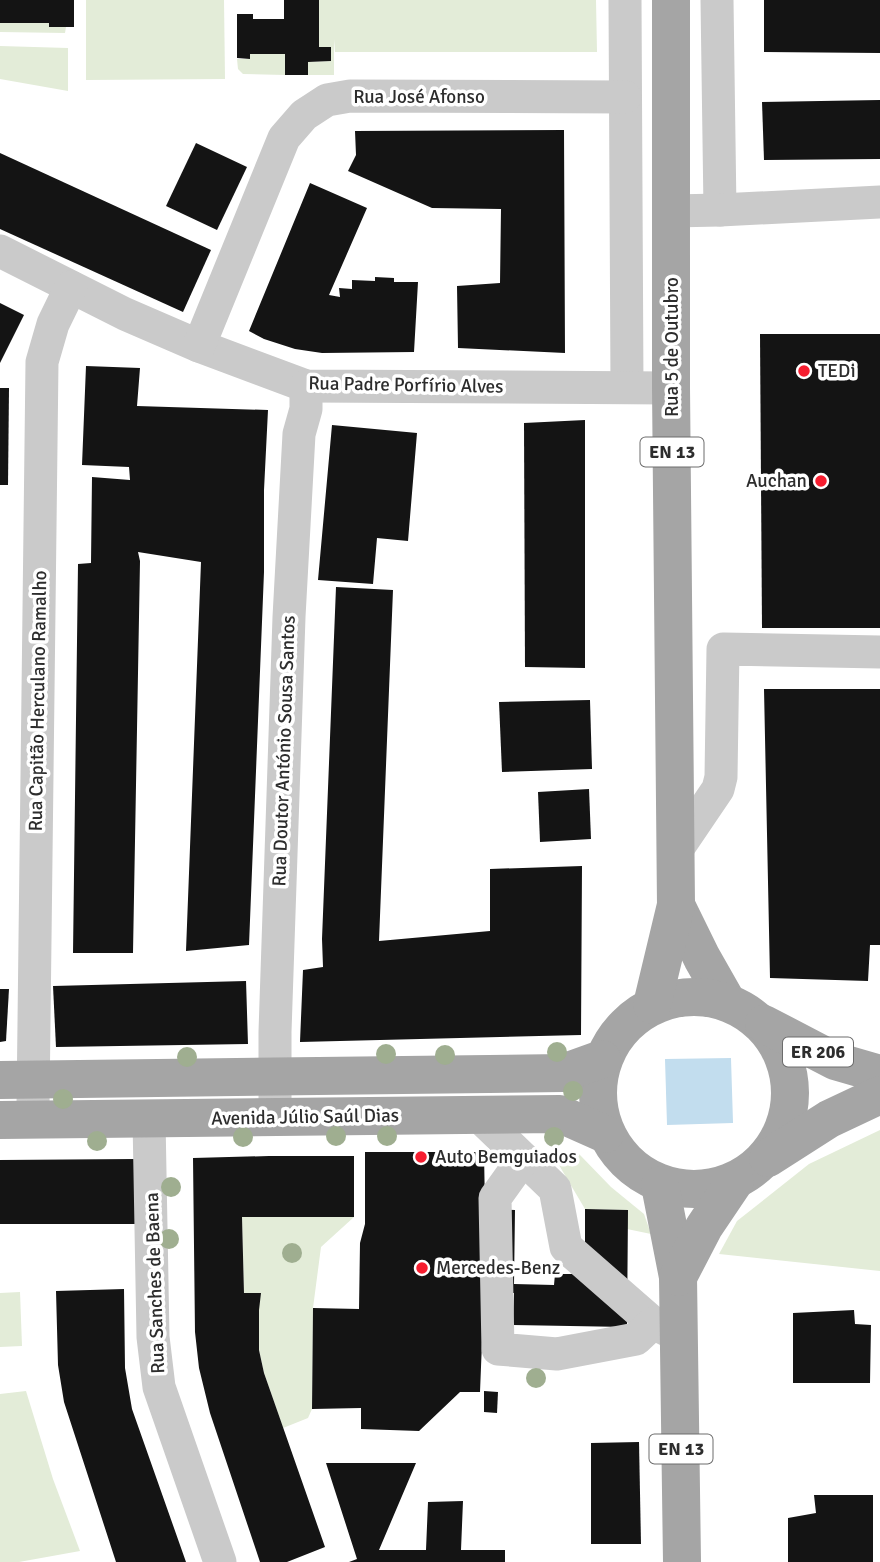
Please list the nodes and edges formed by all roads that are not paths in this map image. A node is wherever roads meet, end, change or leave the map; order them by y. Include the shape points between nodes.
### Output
1 (625, 0) edge
2 (671, 0) edge
3 (717, 0) edge
4 (625, 97) junction
5 (880, 202) edge
6 (720, 210) junction
7 (672, 211) junction
8 (0, 251) edge
9 (71, 288) junction
10 (199, 346) junction
11 (306, 386) junction
12 (627, 387) junction
13 (671, 388) junction
14 (880, 652) edge
15 (676, 851) junction
16 (676, 905) junction
17 (727, 1002) junction
18 (652, 1005) junction
19 (760, 1021) junction
20 (602, 1059) junction
21 (880, 1074) edge
22 (275, 1076) junction
23 (17, 1080) edge
24 (880, 1095) edge
25 (478, 1115) junction
26 (275, 1117) junction
27 (149, 1119) junction
28 (16, 1120) edge
29 (605, 1134) junction
30 (523, 1159) junction
31 (766, 1159) junction
32 (735, 1181) junction
33 (660, 1185) junction
34 (678, 1277) junction
35 (666, 1329) junction
36 (220, 1562) edge
37 (682, 1562) edge

1 - 4 street
2 - 7 main road, Rua 5 de Outubro / EN 13
3 - 6 street
4 - 10 street, Rua José Afonso via 350,96 327,100 304,115 285,138
4 - 12 street
5 - 6 street
6 - 7 street
7 - 13 main road, Rua 5 de Outubro / EN 13
8 - 9 street, Rua Padre Porfírio Alves
9 - 10 street, Rua Padre Porfírio Alves
9 - 23 street, Rua Capitão Herculano Ramalho via 53,324 42,362
10 - 11 street, Rua Padre Porfírio Alves
11 - 12 street, Rua Padre Porfírio Alves
11 - 22 street, Rua Doutor António Sousa Santos via 289,617
12 - 13 street, Rua Padre Porfírio Alves
13 - 15 main road, Rua 5 de Outubro / EN 13
14 - 15 street via 723,649 721,777 718,789
15 - 16 main road, Rua 5 de Outubro / EN 13
16 - 17 main road, Rua 5 de Outubro / EN 13
16 - 18 main road, Rua 5 de Outubro / EN 13
17 - 18 main road, EN 13 via 689,996
17 - 19 main road, EN 13
18 - 20 main road, EN 13 via 621,1027
19 - 21 main road, ER 206 via 835,1061
19 - 31 main road, EN 13 via 782,1052 791,1089 786,1126
20 - 22 main road via 563,1073
20 - 29 main road, EN 13 via 596,1097
22 - 23 main road
22 - 26 street, Rua Doutor António Sousa Santos
23 - 28 street, Rua Capitão Herculano Ramalho
24 - 31 main road via 829,1119
25 - 26 main road, Avenida Júlio Saúl Dias
25 - 29 main road, Avenida Júlio Saúl Dias via 560,1114
25 - 30 street
26 - 27 main road, Avenida Júlio Saúl Dias
27 - 28 main road, Avenida Júlio Saúl Dias
27 - 36 street, Rua Sanches de Baena via 153,1336 159,1387
29 - 33 main road, EN 13 via 628,1165
30 - 35 street via 555,1189 566,1247
30 - 35 street via 495,1198 498,1349 557,1354
31 - 32 main road, EN 13
32 - 33 main road, EN 13 via 698,1191
32 - 34 main road, EN 13
33 - 34 main road, EN 13
34 - 35 main road, EN 13
35 - 37 main road, EN 13

